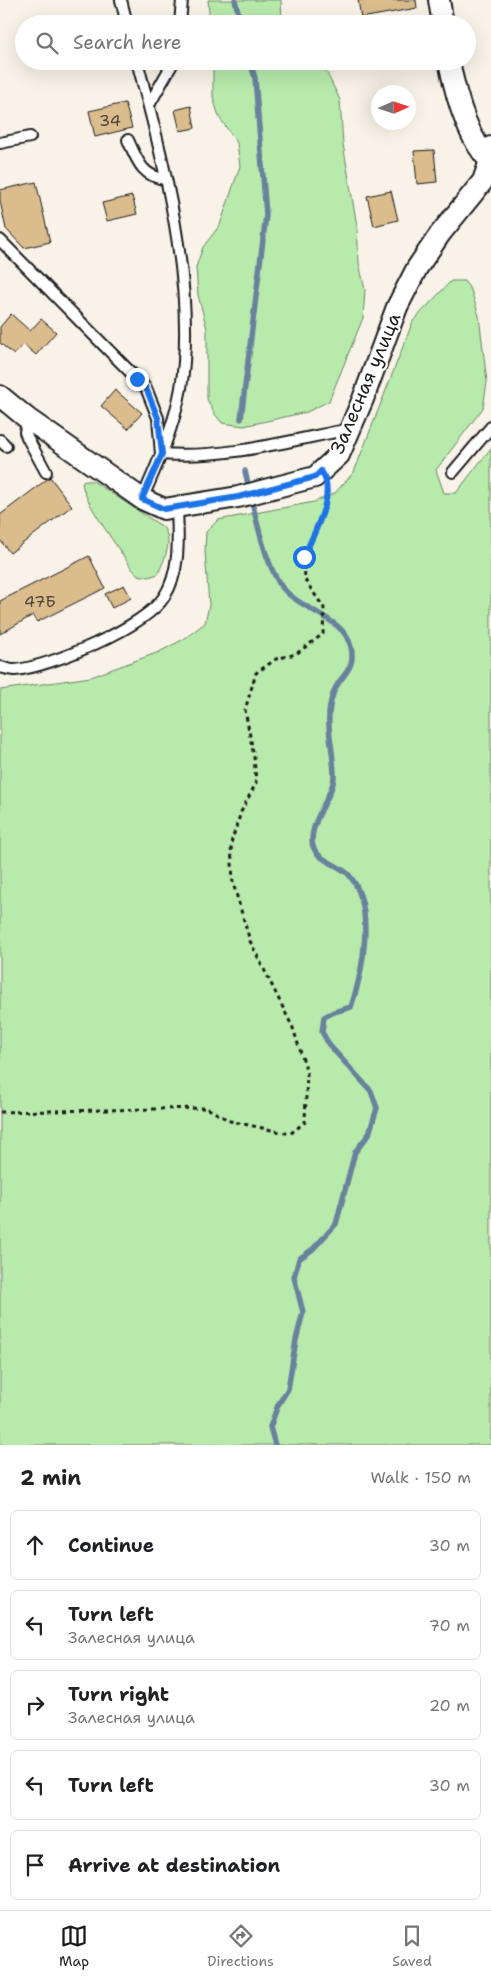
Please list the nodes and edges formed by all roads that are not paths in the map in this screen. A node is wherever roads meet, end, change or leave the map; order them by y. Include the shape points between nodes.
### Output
1 (121, 0) edge
2 (182, 0) edge
3 (439, 0) edge
4 (125, 15) edge
5 (181, 15) edge
6 (442, 15) edge
7 (139, 70) edge
8 (169, 70) edge
9 (452, 70) edge
10 (149, 105) junction
11 (30, 137) dead end
12 (128, 140) dead end
13 (0, 143) edge
14 (491, 156) edge
15 (166, 179) junction
16 (0, 240) edge
17 (0, 396) edge
18 (28, 419) junction
19 (491, 427) edge
20 (350, 429) junction
21 (162, 454) junction
22 (46, 472) dead end
23 (453, 472) dead end
24 (142, 499) junction
25 (177, 507) junction
26 (0, 667) edge

1 - 4 lane
2 - 5 lane
3 - 6 street
7 - 10 lane
8 - 10 lane
9 - 14 street via 473,136 483,154
10 - 15 lane
11 - 13 lane
12 - 15 lane via 148,174
14 - 20 street, Залесная улица via 483,181 440,234 405,291
15 - 21 lane via 184,296 184,360 174,419
16 - 21 lane via 146,388 158,418
17 - 18 street, Залесная улица
18 - 22 lane via 27,437
18 - 24 street, Залесная улица
19 - 23 lane
20 - 21 lane via 221,454
20 - 25 street, Залесная улица via 338,455 315,477 238,497
21 - 24 lane
24 - 25 street, Залесная улица via 164,509
25 - 26 lane via 179,544 175,568 165,596 152,611 112,635 52,662 13,670

